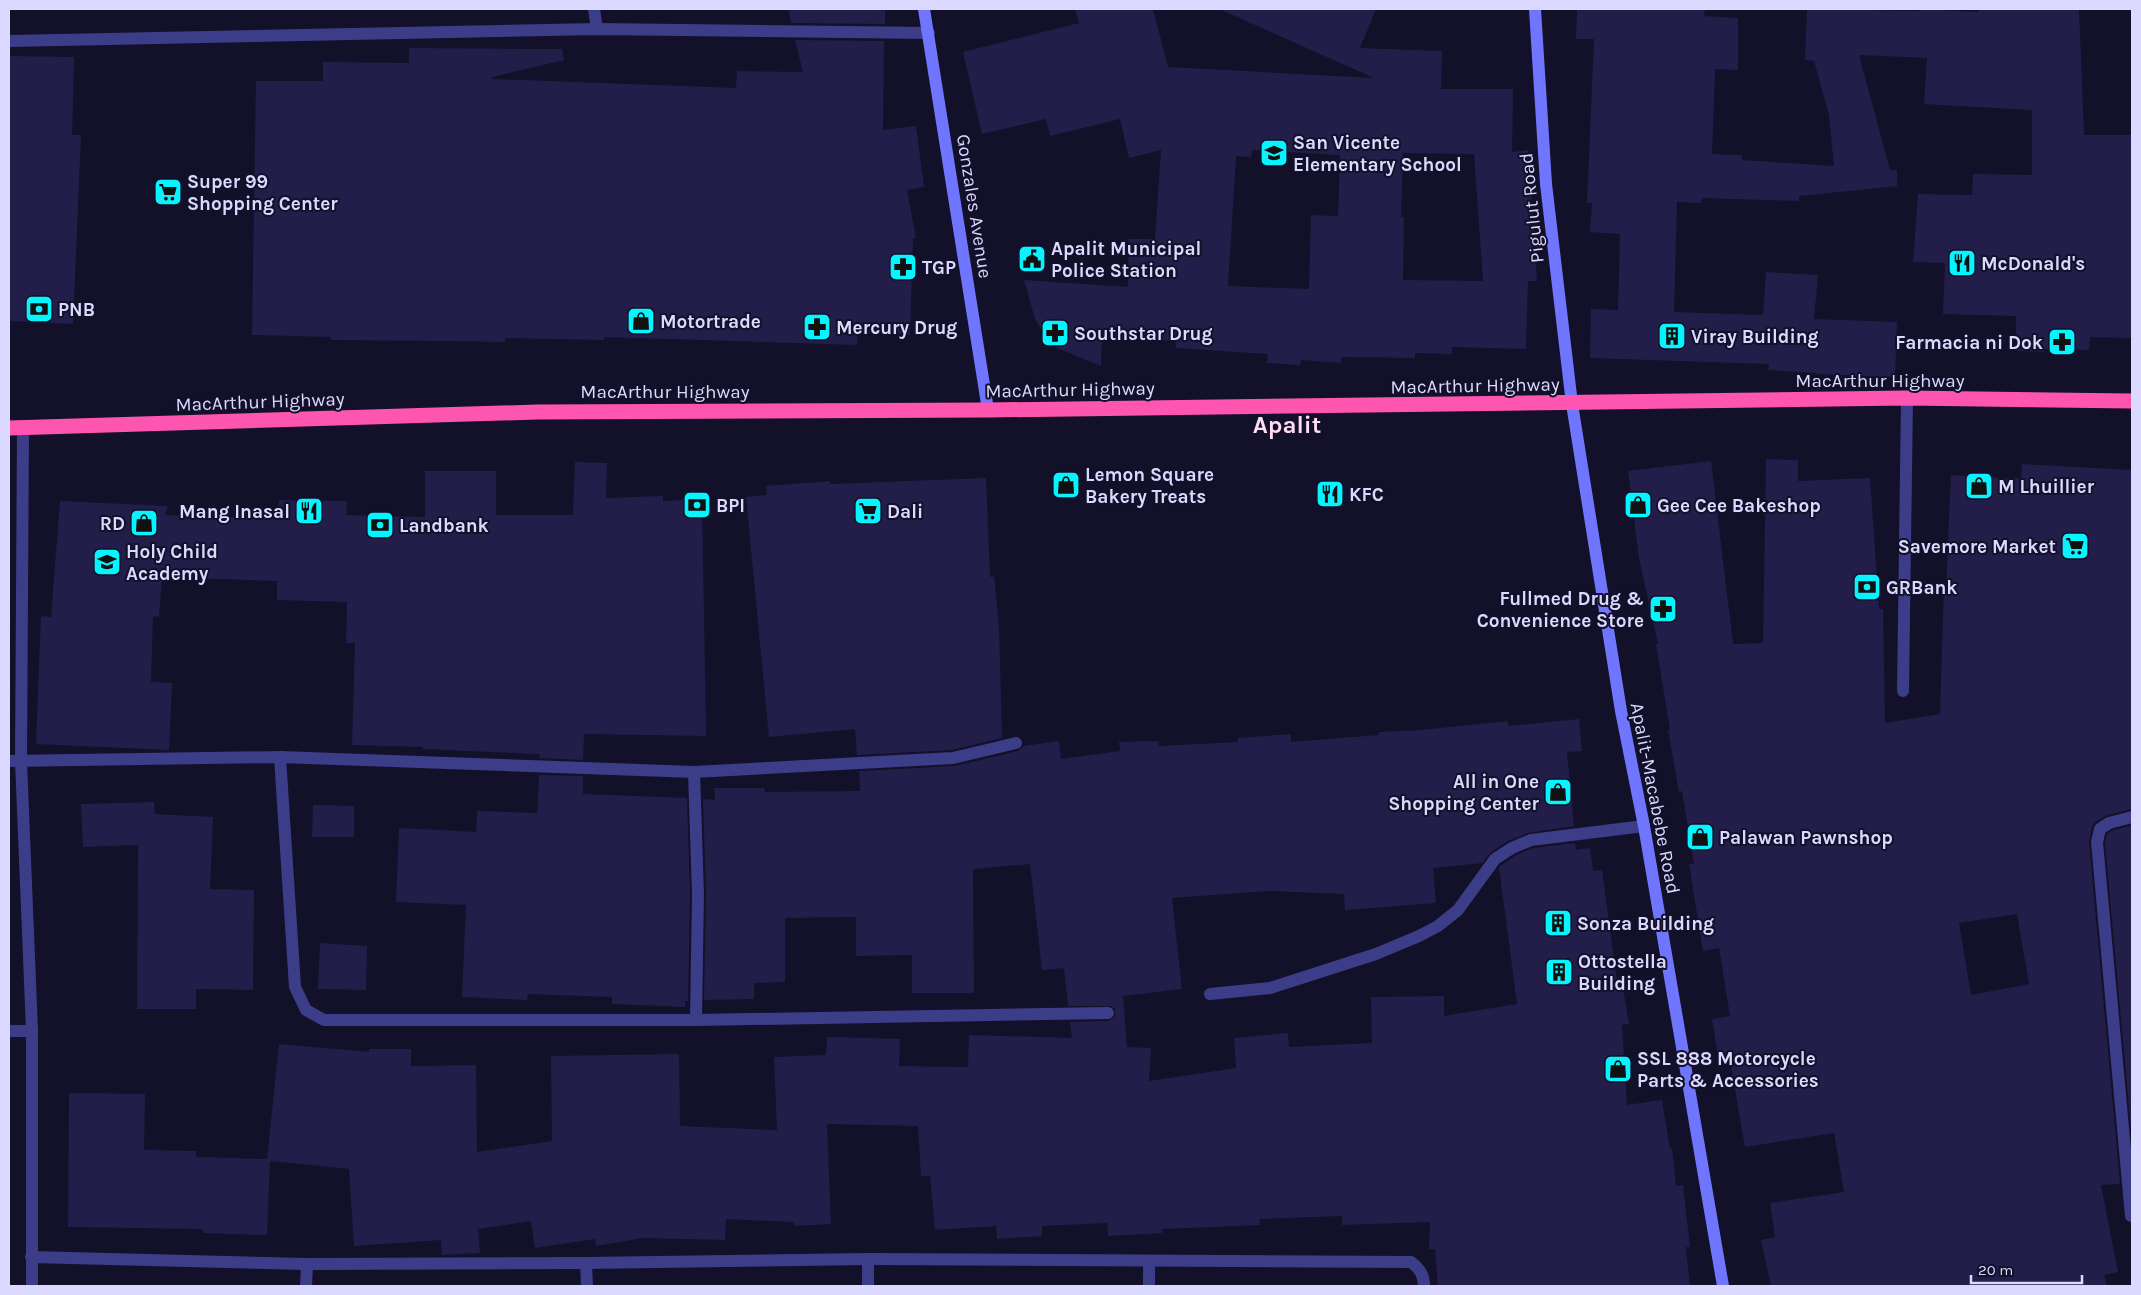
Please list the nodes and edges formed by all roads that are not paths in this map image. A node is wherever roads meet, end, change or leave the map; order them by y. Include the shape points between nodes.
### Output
1 (594, 9) edge
2 (924, 9) edge
3 (1535, 9) edge
4 (597, 29) junction
5 (929, 33) junction
6 (9, 41) edge
7 (1907, 398) junction
8 (2132, 401) edge
9 (1572, 404) junction
10 (988, 410) junction
11 (16, 428) edge
12 (1903, 691) dead end
13 (1016, 743) dead end
14 (280, 757) junction
15 (15, 761) edge
16 (694, 772) junction
17 (2132, 817) edge
18 (1644, 826) junction
19 (1210, 994) dead end
20 (1108, 1013) dead end
21 (696, 1020) junction
22 (9, 1031) edge
23 (32, 1031) junction
24 (2131, 1216) dead end
25 (31, 1257) junction
26 (868, 1259) junction
27 (1149, 1262) junction
28 (586, 1263) junction
29 (307, 1264) junction
30 (32, 1286) edge
31 (306, 1286) edge
32 (587, 1286) edge
33 (868, 1286) edge
34 (1149, 1286) edge
35 (1424, 1286) edge
36 (1723, 1286) edge

1 - 4 street
2 - 5 main road, Gonzales Avenue
3 - 9 main road, Pigulut Road via 1546,184
4 - 5 street
4 - 6 street
5 - 10 main road, Gonzales Avenue
7 - 8 highway, MacArthur Highway
7 - 9 highway, MacArthur Highway
7 - 12 street
9 - 10 highway, MacArthur Highway
9 - 18 main road, Apalit-Macabebe Road via 1620,710
10 - 11 highway, MacArthur Highway via 537,412
11 - 15 street
13 - 16 street via 953,758
14 - 15 street
14 - 16 street
14 - 21 street via 295,987 306,1010 324,1020
15 - 23 street
16 - 21 street via 698,894
17 - 24 street via 2100,829 2097,842
18 - 19 street via 1531,840 1496,859 1458,910 1438,926 1418,936 1376,954 1270,988
18 - 36 main road, Apalit-Macabebe Road
20 - 21 street
22 - 23 street
23 - 25 street
25 - 29 street
25 - 30 street
26 - 27 street
26 - 28 street
26 - 33 street
27 - 34 street
27 - 35 street via 1411,1262 1420,1268
28 - 29 street
28 - 32 street
29 - 31 street

